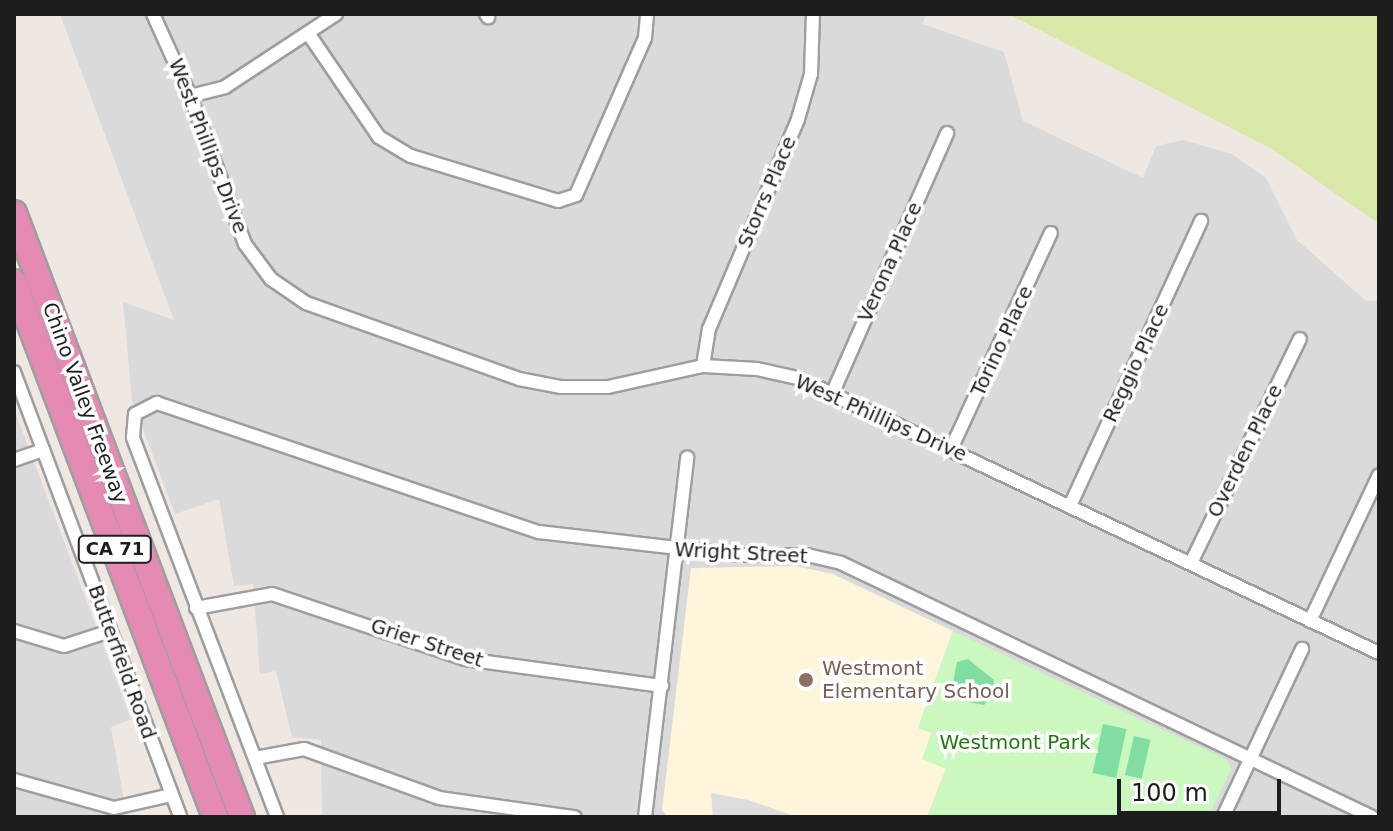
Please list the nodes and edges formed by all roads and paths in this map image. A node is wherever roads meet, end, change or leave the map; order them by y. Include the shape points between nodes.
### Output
1 (153, 14) edge
2 (336, 14) edge
3 (647, 14) edge
4 (813, 14) edge
5 (308, 33) junction
6 (190, 96) junction
7 (947, 133) dead end
8 (14, 213) edge
9 (1201, 221) dead end
10 (1051, 233) dead end
11 (14, 282) edge
12 (1300, 339) dead end
13 (703, 366) junction
14 (14, 372) edge
15 (833, 392) junction
16 (951, 449) junction
17 (43, 450) junction
18 (687, 457) dead end
19 (14, 460) edge
20 (1379, 475) edge
21 (1070, 506) junction
22 (679, 550) junction
23 (1191, 563) junction
24 (196, 608) junction
25 (1310, 621) junction
26 (14, 631) edge
27 (110, 631) junction
28 (1302, 649) dead end
29 (1379, 653) edge
30 (662, 686) junction
31 (255, 758) junction
32 (1251, 758) junction
33 (14, 780) edge
34 (171, 795) junction
35 (180, 817) edge
36 (215, 817) edge
37 (242, 817) edge
38 (277, 817) edge
39 (575, 817) edge
40 (645, 817) edge
41 (1223, 817) edge
42 (1372, 817) edge

1 - 6 street, West Phillips Drive
2 - 5 street
3 - 5 street via 645,38 576,195 558,201 411,156 379,137
4 - 13 street, Storrs Place via 811,74 798,119 709,329
5 - 6 street via 225,87
6 - 13 street, West Phillips Drive via 245,244 271,279 306,303 519,379 561,387 608,387
7 - 15 street, Verona Place
8 - 37 highway, Chino Valley Freeway / CA 71
9 - 21 street, Reggio Place
10 - 16 street, Torino Place
11 - 36 highway, Chino Valley Freeway / CA 71
12 - 23 street, Overden Place
13 - 15 street, West Phillips Drive via 757,369
14 - 17 street, Butterfield Road
15 - 16 street, West Phillips Drive
16 - 21 street, West Phillips Drive
17 - 19 street
17 - 27 street, Butterfield Road
18 - 22 street
20 - 25 street
21 - 23 street, West Phillips Drive
22 - 24 street, Wright Street via 539,532 490,519 157,403 144,408 133,423 133,437
22 - 30 street
22 - 32 street, Wright Street via 807,555 841,563
23 - 25 street, West Phillips Drive
24 - 30 street, Grier Street via 272,594 465,659
24 - 31 street
25 - 29 street, West Phillips Drive
26 - 27 street via 64,646
27 - 34 street, Butterfield Road
28 - 32 street
30 - 40 street
31 - 38 street
31 - 39 street via 304,749 439,798
32 - 41 street
32 - 42 street, Wright Street
33 - 34 street via 114,808
34 - 35 street, Butterfield Road

